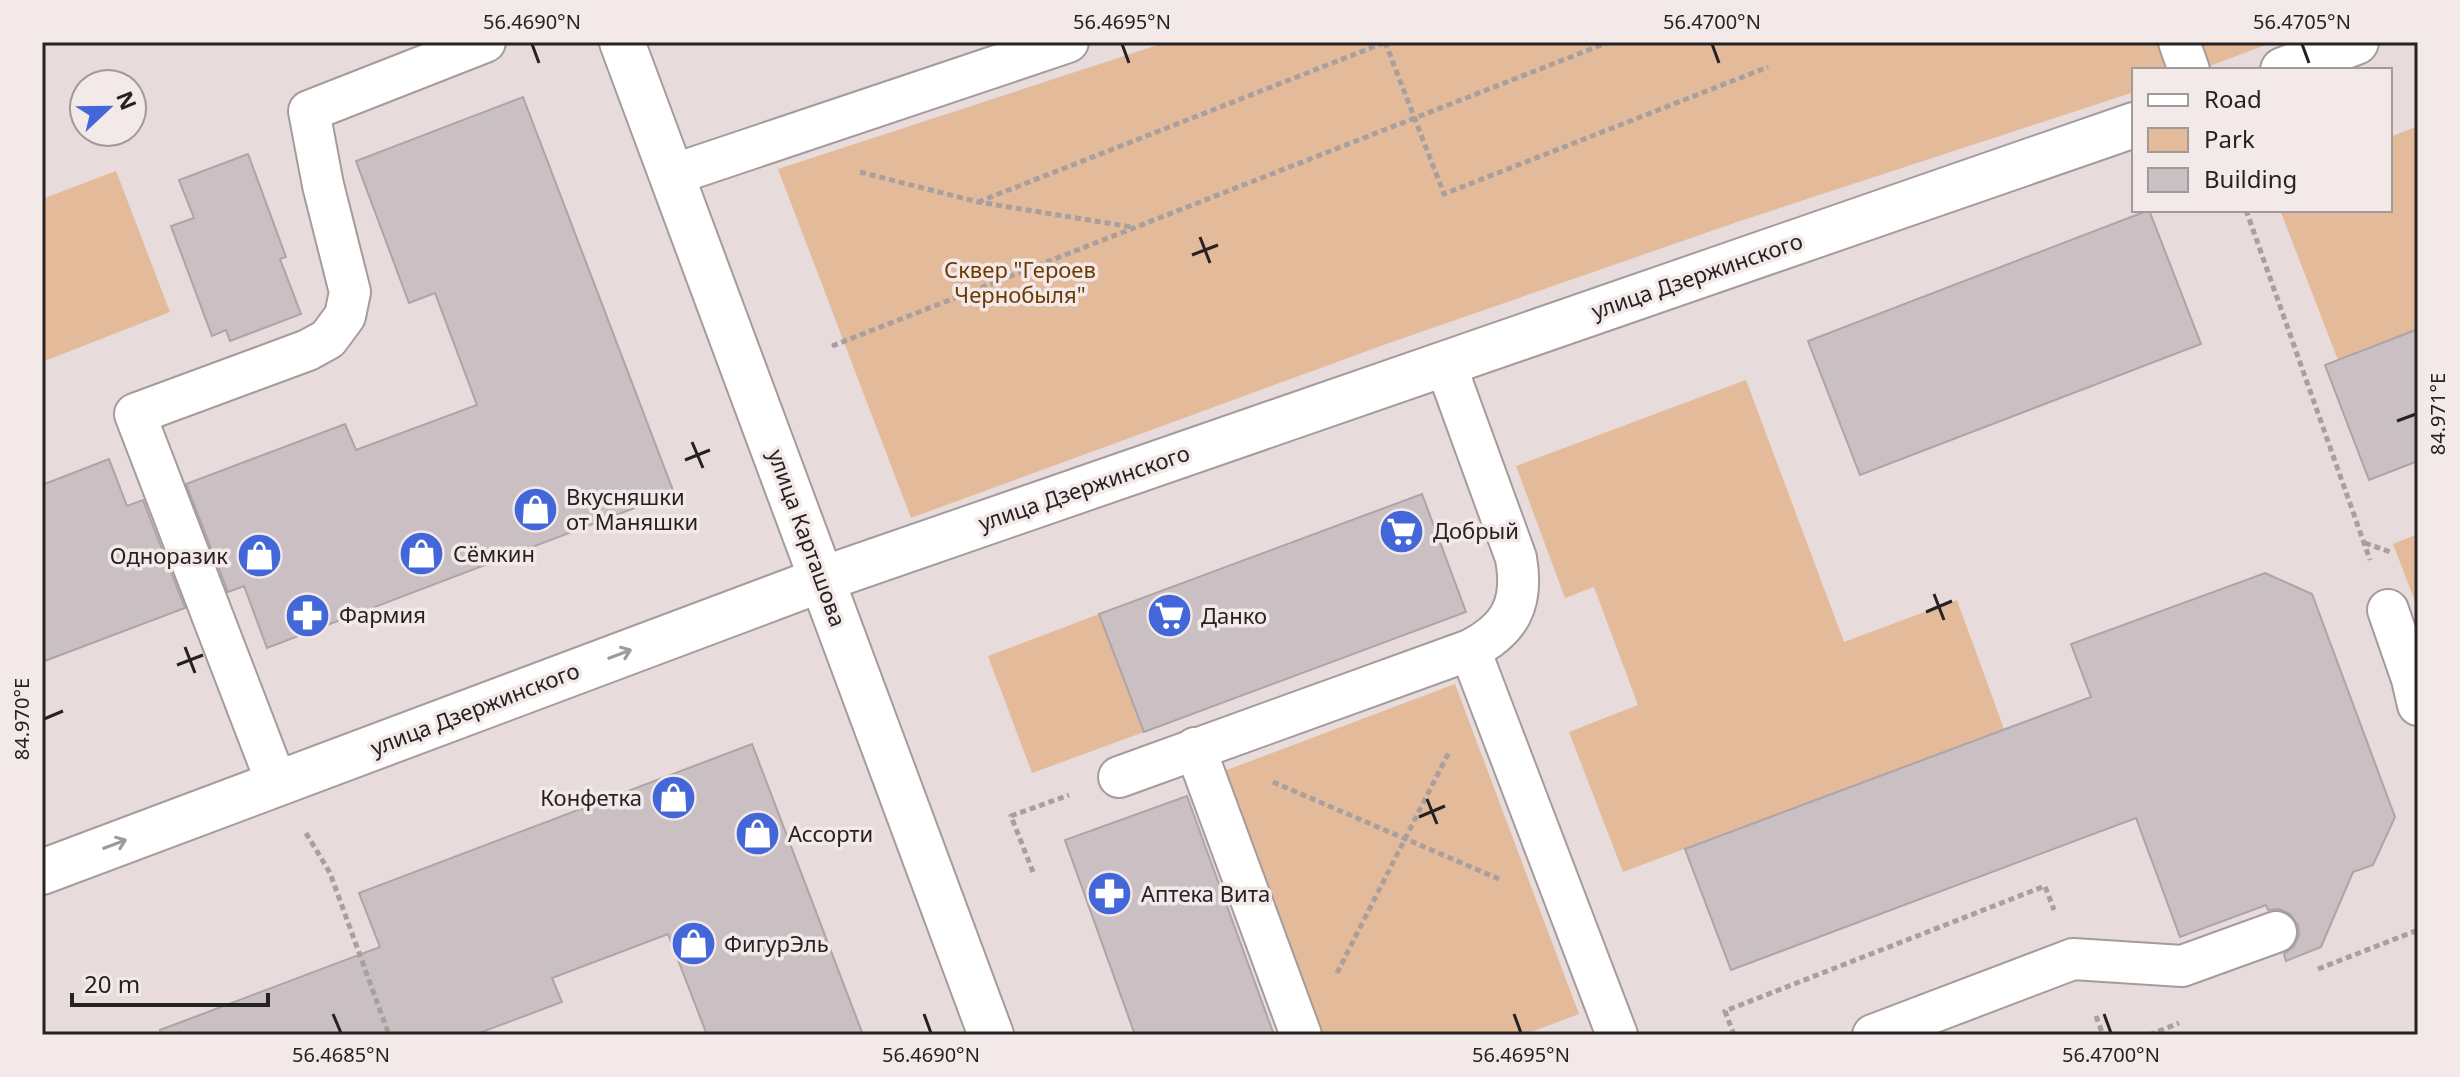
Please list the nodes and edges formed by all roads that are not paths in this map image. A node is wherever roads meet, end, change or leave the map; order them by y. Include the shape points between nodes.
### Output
1 (485, 42) edge
2 (622, 42) edge
3 (1068, 42) edge
4 (2179, 42) edge
5 (2356, 42) edge
6 (2188, 68) edge
7 (2288, 68) edge
8 (2132, 126) edge
9 (672, 175) junction
10 (1445, 363) junction
11 (823, 579) junction
12 (2388, 610) dead end
13 (1477, 667) junction
14 (2418, 705) edge
15 (1195, 748) junction
16 (1119, 777) dead end
17 (277, 784) junction
18 (42, 872) edge
19 (2276, 932) dead end
20 (991, 1035) edge
21 (1301, 1035) edge
22 (1617, 1035) edge
23 (1873, 1035) edge

1 - 17 lane via 309,111 350,292 345,316 328,339 135,414
2 - 9 street, улица Карташова
3 - 9 lane
4 - 6 lane
5 - 7 street
8 - 10 street, улица Дзержинского
9 - 11 street, улица Карташова
10 - 11 street, улица Дзержинского
10 - 13 lane via 1520,580 1507,623 1490,640
17 -> 11 street, улица Дзержинского
11 - 20 street, улица Карташова
12 - 14 lane
13 - 15 lane
13 - 22 lane
15 - 16 lane
15 - 21 lane
18 -> 17 street, улица Дзержинского
19 - 23 lane via 2182,966 2073,959

